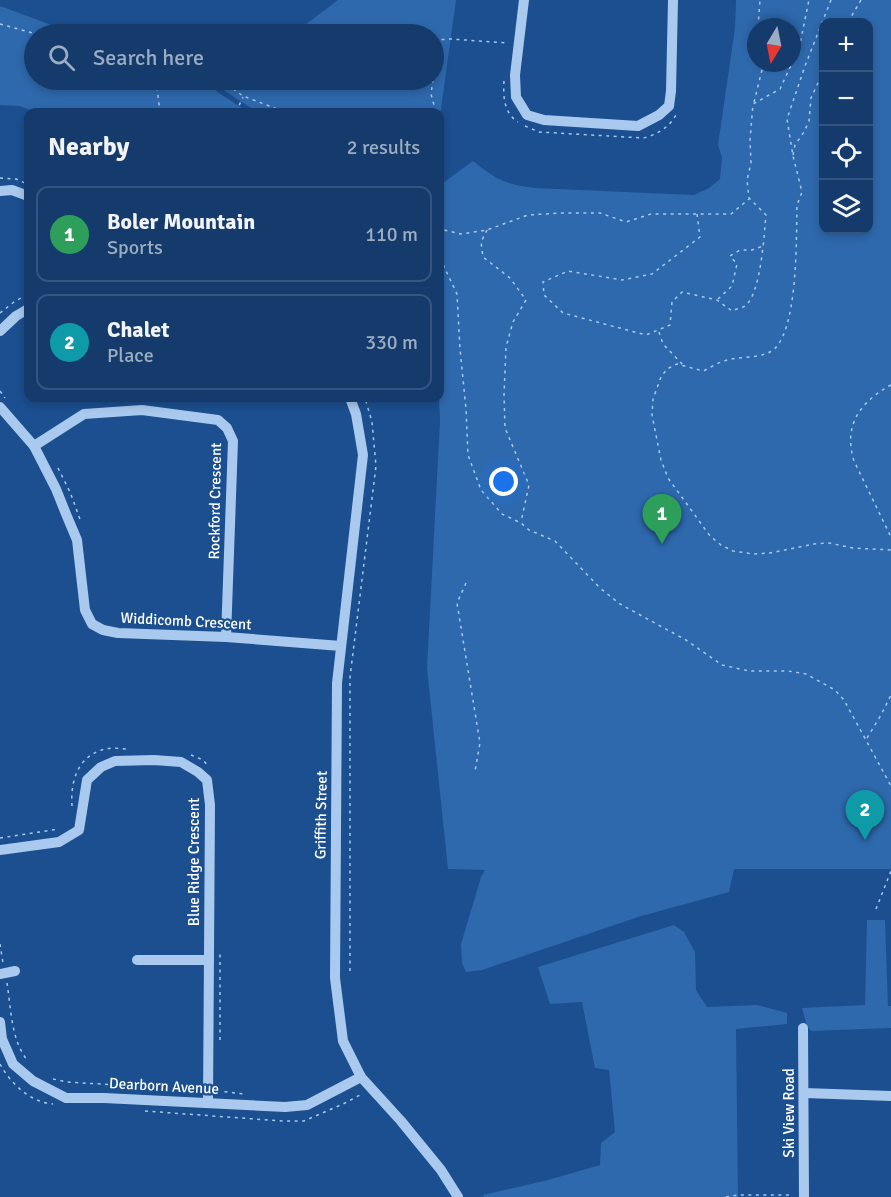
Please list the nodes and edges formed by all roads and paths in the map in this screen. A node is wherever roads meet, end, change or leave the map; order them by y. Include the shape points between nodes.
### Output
1 (525, 0) edge
2 (673, 0) edge
3 (760, 0) edge
4 (809, 0) edge
5 (831, 0) edge
6 (861, 0) edge
7 (759, 18) edge
8 (850, 18) edge
9 (0, 24) edge
10 (24, 31) edge
11 (801, 39) edge
12 (444, 40) edge
13 (509, 43) dead end
14 (761, 72) edge
15 (788, 72) edge
16 (823, 72) edge
17 (505, 73) dead end
18 (157, 90) edge
19 (235, 90) edge
20 (432, 90) edge
21 (243, 96) junction
22 (753, 104) junction
23 (160, 108) edge
24 (238, 108) edge
25 (274, 108) edge
26 (434, 108) edge
27 (678, 110) dead end
28 (793, 156) junction
29 (0, 191) edge
30 (24, 194) edge
31 (749, 198) junction
32 (697, 214) junction
33 (444, 229) edge
34 (487, 230) junction
35 (764, 245) junction
36 (444, 266) edge
37 (24, 296) edge
38 (717, 300) junction
39 (24, 311) edge
40 (0, 313) edge
41 (658, 330) junction
42 (0, 331) edge
43 (685, 366) junction
44 (891, 385) edge
45 (0, 392) edge
46 (352, 402) edge
47 (366, 402) edge
48 (3, 403) edge
49 (34, 446) junction
50 (55, 463) dead end
51 (521, 522) junction
52 (84, 530) dead end
53 (891, 537) edge
54 (891, 550) edge
55 (466, 583) dead end
56 (226, 637) junction
57 (341, 646) junction
58 (891, 695) edge
59 (866, 740) junction
60 (134, 750) dead end
61 (186, 754) dead end
62 (213, 771) dead end
63 (475, 771) dead end
64 (891, 786) edge
65 (72, 808) dead end
66 (62, 828) dead end
67 (0, 838) edge
68 (0, 850) edge
69 (891, 871) edge
70 (876, 909) dead end
71 (0, 944) edge
72 (220, 944) dead end
73 (137, 960) dead end
74 (209, 960) junction
75 (350, 971) dead end
76 (7, 973) edge
77 (0, 1022) edge
78 (803, 1028) dead end
79 (219, 1047) dead end
80 (29, 1064) dead end
81 (361, 1077) junction
82 (49, 1078) dead end
83 (804, 1093) junction
84 (253, 1094) dead end
85 (891, 1096) edge
86 (208, 1097) junction
87 (792, 1195) dead end
88 (458, 1197) edge
89 (726, 1197) edge
90 (804, 1197) edge

1 - 2 street via 515,75 516,97 527,115 544,120 638,126 669,106
3 - 7 path
4 - 11 path
5 - 28 path via 787,119
6 - 8 path
9 - 10 path
12 - 13 path
14 - 22 path
15 - 22 path via 780,89
16 - 28 path via 812,98 807,127
17 - 27 path via 503,99 507,110 514,120 539,132 643,138 669,125
18 - 23 path
19 - 21 path
20 - 26 path
21 - 24 path
21 - 25 path
22 - 31 path
28 - 43 path via 802,192 797,205 793,298 783,338 772,351 725,360 704,371
29 - 30 street
31 - 32 path via 730,214
31 - 35 path via 766,215
32 - 34 path via 651,214 626,222 600,213 550,213 528,215
32 - 41 path via 700,237 652,274 622,280 568,272 543,282 544,295 563,313 646,335
33 - 34 path via 461,234
34 - 51 path via 481,242 483,257 510,278 526,300 513,322 506,347 504,395 505,428 529,485
35 - 38 path via 730,256 737,264 732,286
35 - 38 path via 753,297 745,306 732,311
36 - 51 path via 457,294 468,455 481,490 502,514
37 - 40 path
38 - 41 path via 682,292 672,302 670,325
39 - 42 street
41 - 43 path via 663,344
43 - 54 path via 677,364 661,377 652,415 668,478 716,541 733,551 754,554 829,543
44 - 53 path via 864,404 850,433 854,461
45 - 48 path
46 - 57 street, Griffith Street via 363,455
47 - 75 path via 372,422 375,466 350,677
48 - 49 street, Widdicomb Crescent
49 - 56 street, Widdicomb Crescent via 76,540 85,610 92,624 117,633
49 - 56 street, Rockford Crescent via 84,414 142,410 218,420 227,428 233,441
50 - 52 path
51 - 59 path via 529,530 555,541 620,604 722,665 749,671 806,674 835,690
55 - 63 path via 457,603 480,742
56 - 57 street, Widdicomb Crescent
57 - 81 street, Griffith Street via 337,683 335,978 343,1041
58 - 59 path
59 - 64 path
60 - 65 path via 111,748 87,758 73,782
61 - 62 path via 203,760
66 - 67 path
68 - 74 street, Blue Ridge Crescent via 59,842 79,830 87,780 101,767 115,761 181,762 207,780
69 - 70 path
71 - 76 path
72 - 79 path
73 - 74 street
74 - 86 street, Blue Ridge Crescent
76 - 80 path via 15,1034
77 - 86 street, Dearborn Avenue via 2,1039 13,1064 33,1081 66,1098
78 - 83 street, Ski View Road
81 - 86 street, Dearborn Avenue via 307,1105 285,1107
81 - 88 street, Griffith Street via 441,1170
82 - 86 path
83 - 85 street
83 - 90 street, Ski View Road
84 - 86 path
87 - 89 path

